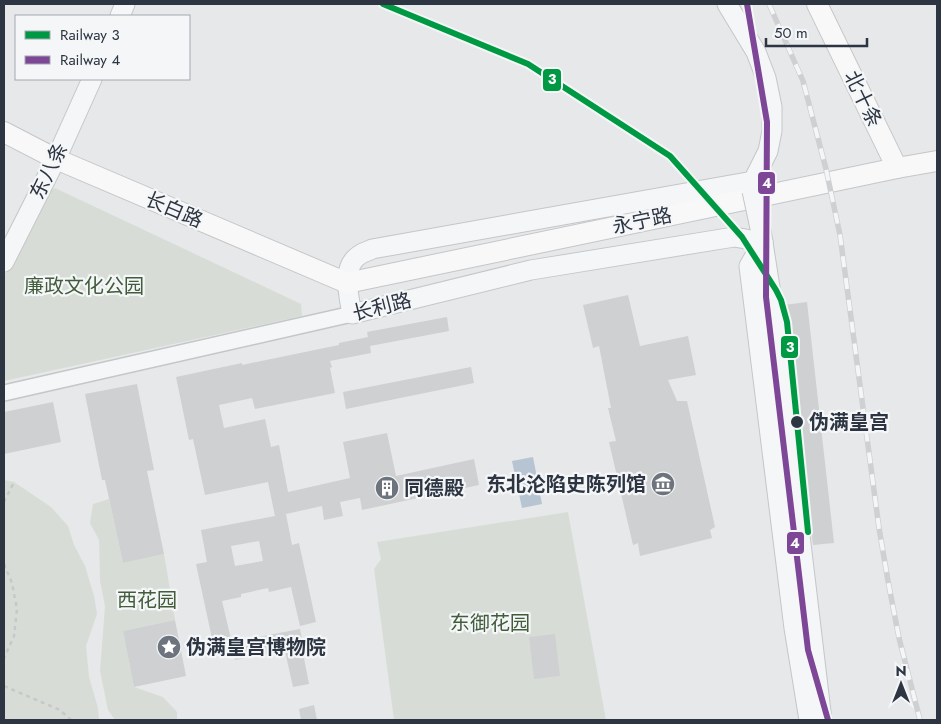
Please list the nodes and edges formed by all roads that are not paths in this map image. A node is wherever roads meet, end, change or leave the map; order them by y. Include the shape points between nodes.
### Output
1 (727, 4) edge
2 (817, 4) edge
3 (92, 80) edge
4 (4, 132) edge
5 (56, 159) junction
6 (937, 162) edge
7 (897, 168) junction
8 (753, 186) junction
9 (762, 235) junction
10 (4, 262) edge
11 (347, 283) junction
12 (352, 314) junction
13 (4, 393) edge
14 (808, 720) edge
15 (822, 720) edge

1 - 8 street via 756,52 772,107 768,151
2 - 7 main road, 北十条
3 - 5 street, 东八条
4 - 5 main road, 长白路
5 - 10 street, 东八条
5 - 11 main road, 长白路
6 - 7 main road, 永宁路
7 - 11 main road, 永宁路
8 - 9 street, bridge
8 - 11 street via 372,249 350,263
9 - 12 street, 长利路 via 531,270
9 - 14 street via 749,266
9 - 15 street
11 - 12 street
12 - 13 street, 长利路

